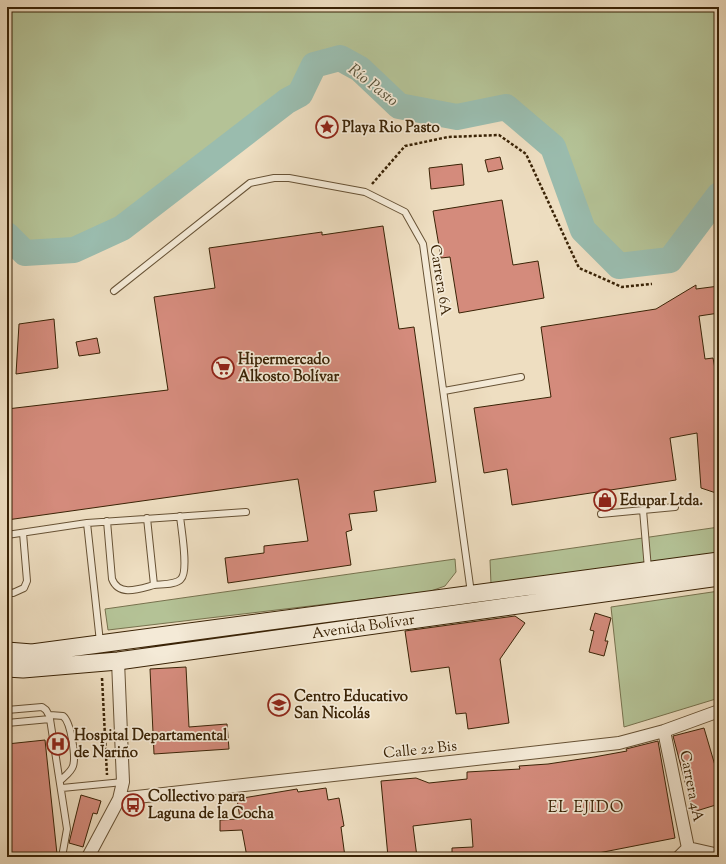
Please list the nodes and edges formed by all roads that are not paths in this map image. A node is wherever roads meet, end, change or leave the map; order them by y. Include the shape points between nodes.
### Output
1 (114, 291) dead end
2 (521, 377) dead end
3 (444, 391) junction
4 (675, 507) dead end
5 (643, 510) junction
6 (246, 512) dead end
7 (601, 514) dead end
8 (180, 516) junction
9 (147, 518) junction
10 (107, 521) junction
11 (87, 523) junction
12 (23, 533) junction
13 (7, 535) edge
14 (719, 561) edge
15 (648, 570) junction
16 (719, 577) edge
17 (154, 585) junction
18 (7, 592) edge
19 (471, 593) junction
20 (100, 644) junction
21 (7, 651) edge
22 (118, 661) junction
23 (7, 668) edge
24 (7, 710) edge
25 (719, 711) edge
26 (50, 717) junction
27 (7, 723) edge
28 (664, 731) junction
29 (61, 780) junction
30 (123, 782) junction
31 (62, 788) junction
32 (119, 799) junction
33 (684, 853) edge
34 (719, 855) edge
35 (62, 857) edge
36 (88, 857) edge

1 - 3 lane, Carrera 6A via 250,182 289,178 365,192 405,212 423,244
2 - 3 lane
3 - 19 lane, Carrera 6A
4 - 5 lane
5 - 7 lane
5 - 15 lane
6 - 8 lane
8 - 9 lane
8 - 17 lane via 184,574 176,582
9 - 10 lane
9 - 17 lane
10 - 11 lane
10 - 17 lane via 114,586 122,590 135,590
11 - 12 lane
11 - 20 lane
12 - 13 lane
12 - 18 lane via 27,581 24,588 13,593
14 - 15 main road, Avenida Bolívar
15 - 19 main road, Avenida Bolívar
16 - 22 main road, Avenida Bolívar
19 - 20 main road, Avenida Bolívar
20 - 21 main road, Avenida Bolívar via 32,653
22 - 23 main road, Avenida Bolívar via 23,669
22 - 30 street
24 - 26 lane via 42,707
25 - 28 street, Calle 22 Bis
26 - 27 lane
26 - 29 lane
26 - 29 lane via 63,716 70,724 74,764
28 - 32 street, Calle 22 Bis via 619,743
28 - 33 street, Carrera 4A
29 - 31 lane
30 - 31 lane
30 - 32 street
31 - 35 lane via 67,829
32 - 36 street
33 - 34 street

